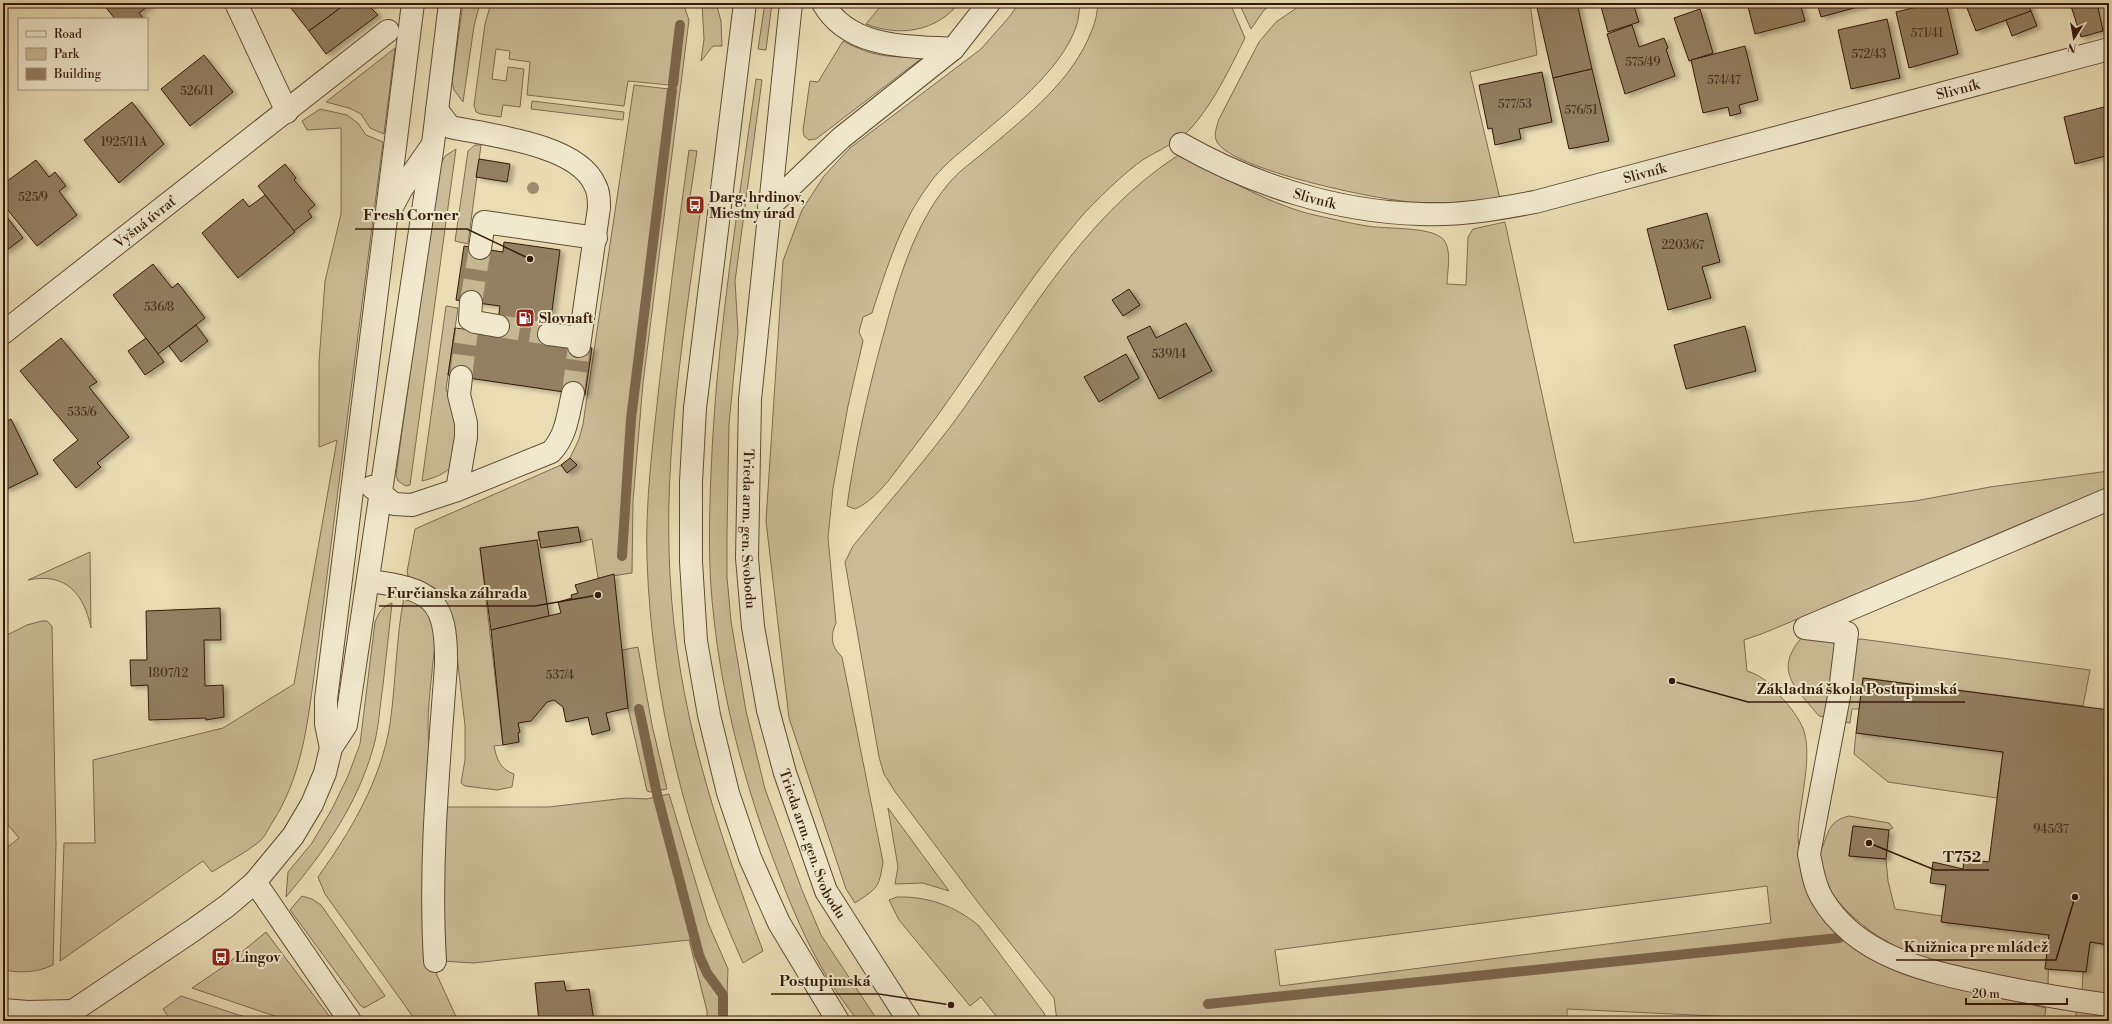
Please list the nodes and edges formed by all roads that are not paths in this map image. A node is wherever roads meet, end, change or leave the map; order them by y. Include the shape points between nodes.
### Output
1 (236, 3) edge
2 (413, 3) edge
3 (451, 3) edge
4 (791, 3) edge
5 (823, 3) edge
6 (988, 3) edge
7 (744, 4) edge
8 (388, 31) dead end
9 (953, 49) junction
10 (2109, 49) edge
11 (437, 110) junction
12 (287, 112) junction
13 (450, 127) junction
14 (433, 144) junction
15 (1181, 144) dead end
16 (769, 206) junction
17 (388, 215) junction
18 (596, 238) junction
19 (480, 248) tunnel mouth
20 (377, 296) junction
21 (471, 318) dead end
22 (498, 326) tunnel mouth
23 (3, 333) edge
24 (549, 334) tunnel mouth
25 (461, 377) tunnel mouth
26 (573, 393) tunnel mouth
27 (457, 490) junction
28 (381, 495) junction
29 (2109, 499) edge
30 (369, 581) junction
31 (331, 748) junction
32 (255, 882) junction
33 (435, 961) dead end
34 (2109, 1005) edge
35 (3, 1010) edge
36 (65, 1016) edge
37 (350, 1021) edge
38 (838, 1021) edge
39 (910, 1021) edge

1 - 12 street
2 - 17 street
3 - 11 street
4 - 16 street, Trieda arm. gen. Svobodu
5 - 9 street via 833,18 862,37 892,44
6 - 9 street
7 - 38 street via 695,408 691,482 691,562 696,642 709,715 728,793 750,858 779,923
8 - 12 street, Vyšná úvrať
9 - 16 street via 841,138
10 - 15 street, Slivník via 1535,202 1481,212 1421,214 1365,210 1316,199 1232,170
11 - 13 street
11 - 14 street
12 - 23 street, Vyšná úvrať
13 - 14 street
13 - 18 street via 508,137 561,155 580,166 595,184 599,195
14 - 17 street via 401,190
14 - 28 street
16 - 39 street, Trieda arm. gen. Svobodu via 750,400 747,558 752,627 768,710 785,773 826,891
17 - 20 street
18 - 19 street via 484,222
18 - 24 street via 580,342
20 - 28 street via 384,329 384,350 368,476 370,483
20 - 31 street via 326,699 326,724
21 - 22 street
25 - 27 street via 459,395 466,423 466,437
26 - 27 street via 566,426 560,442 551,452
27 - 28 street via 412,505 394,504
28 - 30 street
29 - 34 street via 1805,628 1847,633 1840,691 1809,854 1813,875 1822,897 1833,914 1867,944 1887,956 1934,973 2063,1000
30 - 31 street via 346,725
30 - 33 street via 402,585 426,595 444,623 446,665 436,802 433,901
31 - 32 street via 325,773 312,804 293,836
32 - 36 street via 192,931
32 - 37 street
35 - 36 street

